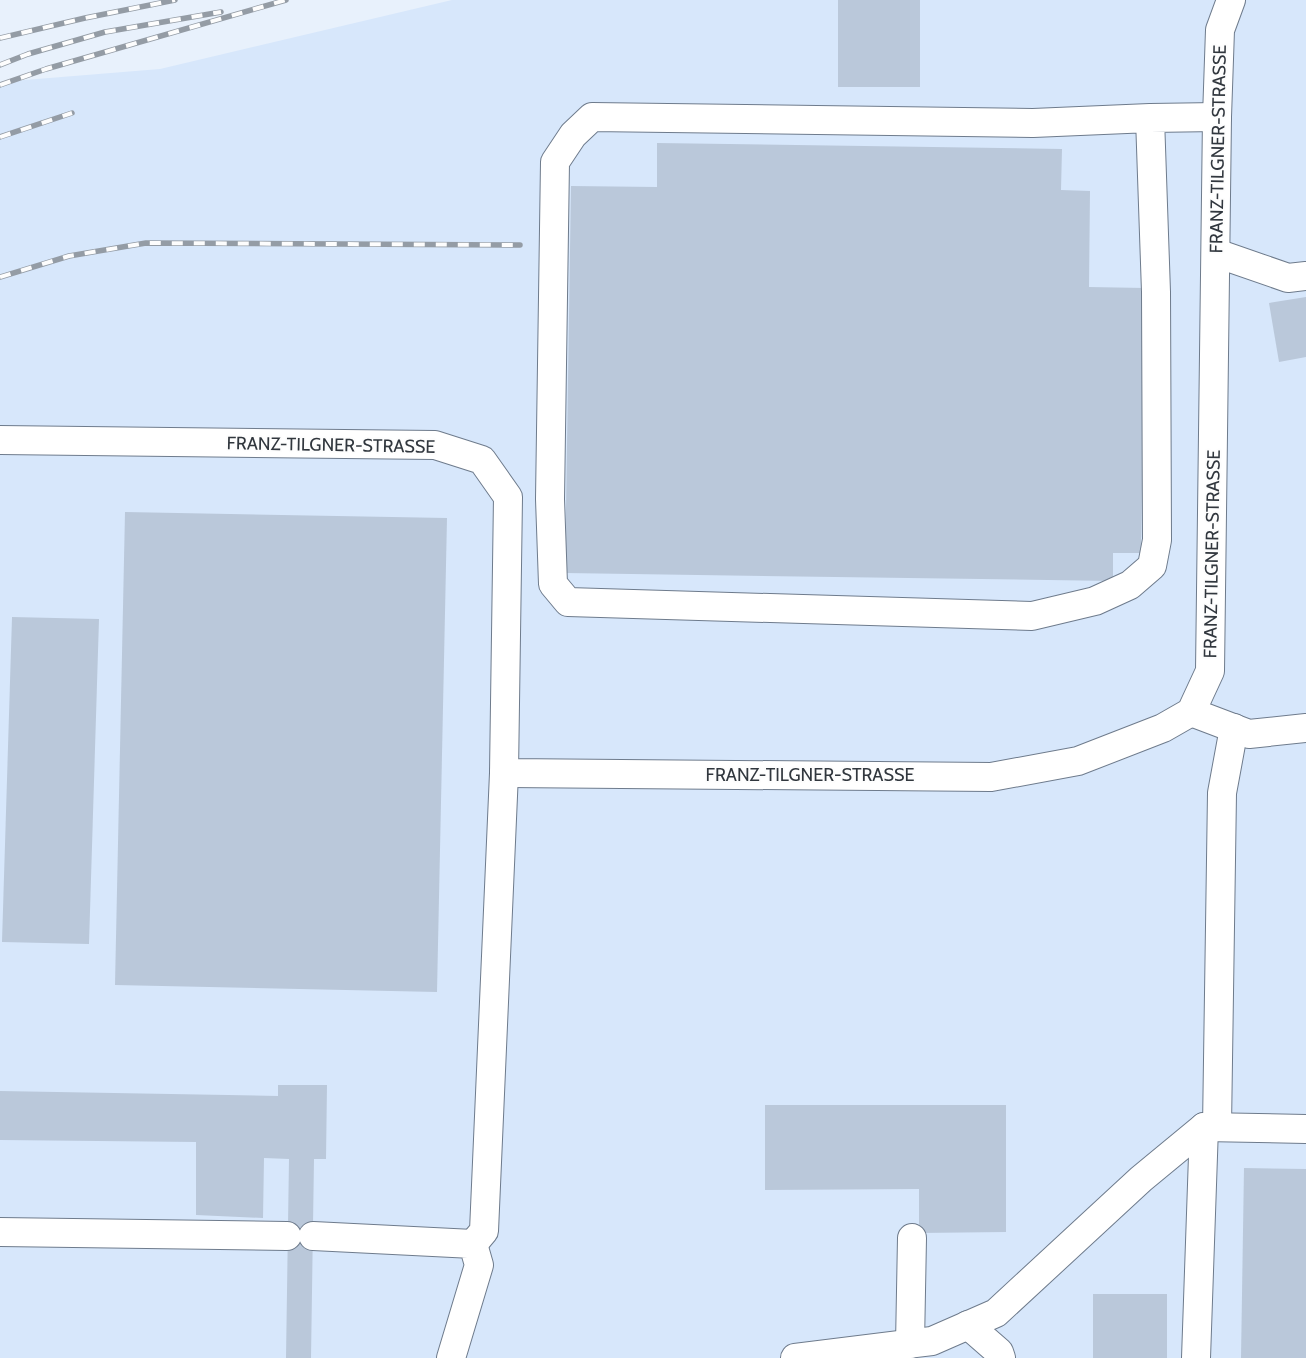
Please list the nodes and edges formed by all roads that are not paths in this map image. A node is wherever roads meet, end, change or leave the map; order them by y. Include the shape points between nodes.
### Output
1 (1232, 0) edge
2 (1216, 117) junction
3 (1150, 118) junction
4 (1216, 253) junction
5 (1306, 276) edge
6 (0, 440) edge
7 (1191, 712) junction
8 (1234, 728) junction
9 (1306, 728) edge
10 (504, 773) junction
11 (1210, 1127) junction
12 (1306, 1129) edge
13 (0, 1232) edge
14 (912, 1238) dead end
15 (473, 1244) junction
16 (968, 1325) junction
17 (910, 1344) junction
18 (452, 1358) edge
19 (795, 1358) edge
20 (1002, 1358) edge
21 (1196, 1358) edge

1 - 2 street, FRANZ-TILGNER-STRASSE via 1220,30
2 - 3 street
2 - 4 street, FRANZ-TILGNER-STRASSE
3 - 3 street via 1033,124 592,117 555,162 550,508 553,584 568,602 1032,616 1095,601 1130,585 1152,566 1157,540 1156,292
4 - 5 street via 1288,278
4 - 7 street, FRANZ-TILGNER-STRASSE via 1210,671
6 - 10 street, FRANZ-TILGNER-STRASSE via 435,445 482,460 508,497
7 - 8 street
7 - 10 street, FRANZ-TILGNER-STRASSE via 1163,728 1078,761 991,777
8 - 9 street via 1249,734
8 - 11 street via 1222,793
10 - 15 street via 484,1231
11 - 12 street
11 - 16 street via 1141,1179 996,1313
11 - 21 street
13 - 15 street via 300,1236
14 - 17 street
15 - 18 street via 479,1264
16 - 17 street via 932,1342
16 - 20 street
17 - 19 street

